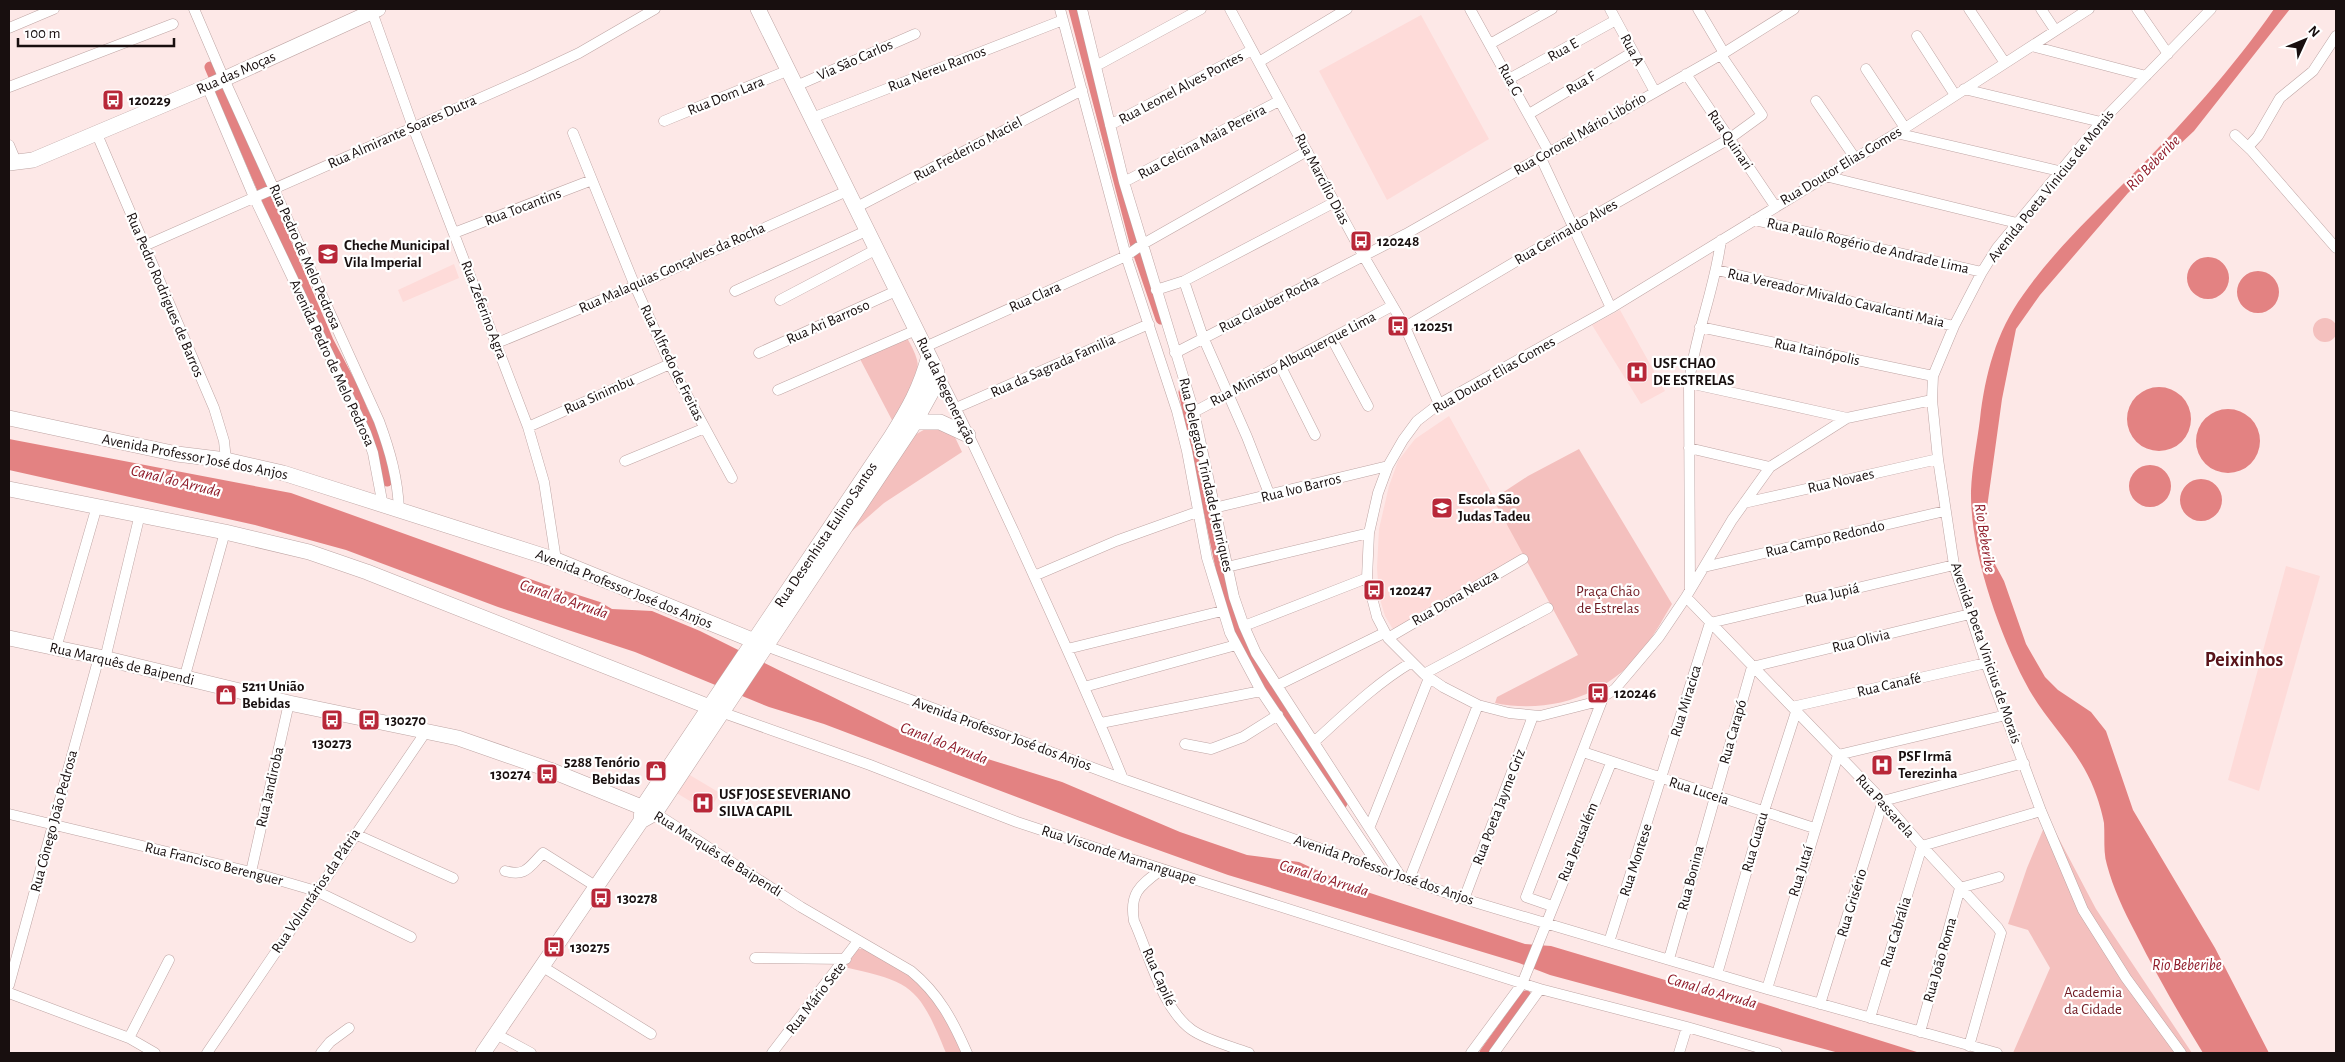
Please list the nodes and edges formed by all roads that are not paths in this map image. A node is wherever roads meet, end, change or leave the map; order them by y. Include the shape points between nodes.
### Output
1 (54, 9) edge
2 (194, 9) edge
3 (655, 9) edge
4 (758, 9) edge
5 (1060, 9) edge
6 (1083, 9) edge
7 (1201, 9) edge
8 (1230, 9) edge
9 (1347, 9) edge
10 (1552, 9) edge
11 (1610, 9) edge
12 (1698, 9) edge
13 (1794, 9) edge
14 (1969, 9) edge
15 (2041, 9) edge
16 (2090, 9) edge
17 (2137, 9) edge
18 (2211, 9) edge
19 (374, 10) edge
20 (1474, 10) edge
21 (1063, 20) junction
22 (1616, 20) junction
23 (174, 24) dead end
24 (9, 28) edge
25 (2055, 30) junction
26 (915, 34) dead end
27 (1917, 36) dead end
28 (2336, 36) edge
29 (1490, 44) junction
30 (2032, 46) junction
31 (1252, 50) junction
32 (1634, 52) junction
33 (1722, 54) junction
34 (2168, 54) junction
35 (1259, 62) junction
36 (2005, 63) junction
37 (1096, 66) junction
38 (1866, 69) dead end
39 (789, 70) junction
40 (1686, 74) junction
41 (2146, 76) junction
42 (217, 79) junction
43 (1509, 79) junction
44 (796, 86) junction
45 (9, 87) edge
46 (1964, 89) junction
47 (1082, 90) junction
48 (1655, 92) junction
49 (1955, 95) junction
50 (1279, 101) junction
51 (1816, 101) dead end
52 (1529, 114) junction
53 (812, 118) junction
54 (664, 122) dead end
55 (2101, 122) junction
56 (1110, 126) junction
57 (413, 127) junction
58 (1900, 130) junction
59 (96, 132) junction
60 (573, 133) dead end
61 (2235, 135) dead end
62 (1729, 139) junction
63 (9, 145) edge
64 (2248, 147) junction
65 (1308, 150) junction
66 (1545, 154) junction
67 (1855, 158) junction
68 (13, 163) edge
69 (2059, 172) junction
70 (1825, 176) junction
71 (592, 180) junction
72 (1124, 182) junction
73 (272, 189) junction
74 (847, 191) junction
75 (256, 197) junction
76 (1335, 202) junction
77 (1775, 206) junction
78 (855, 208) junction
79 (1754, 220) junction
80 (2017, 223) junction
81 (1574, 226) junction
82 (866, 231) junction
83 (454, 234) junction
84 (1721, 240) junction
85 (144, 246) junction
86 (2336, 248) edge
87 (876, 250) junction
88 (1135, 250) junction
89 (1363, 255) junction
90 (1717, 270) junction
91 (1982, 272) junction
92 (1184, 281) junction
93 (635, 286) junction
94 (735, 290) dead end
95 (1156, 290) junction
96 (896, 291) junction
97 (780, 300) dead end
98 (1392, 306) junction
99 (1611, 308) junction
100 (1149, 324) junction
101 (1954, 326) junction
102 (1405, 327) junction
103 (1700, 327) junction
104 (916, 330) junction
105 (1203, 338) junction
106 (1332, 339) junction
107 (497, 343) junction
108 (927, 351) junction
109 (759, 353) dead end
110 (1175, 353) junction
111 (670, 364) junction
112 (1280, 365) junction
113 (937, 372) junction
114 (1933, 376) junction
115 (1689, 383) junction
116 (778, 390) dead end
117 (1226, 393) junction
118 (1932, 400) junction
119 (1439, 404) junction
120 (1368, 406) dead end
121 (956, 408) junction
122 (1194, 412) junction
123 (9, 418) edge
124 (1847, 418) junction
125 (916, 422) junction
126 (528, 428) junction
127 (705, 428) junction
128 (968, 435) junction
129 (1315, 435) dead end
130 (1689, 448) junction
131 (1938, 459) junction
132 (226, 460) junction
133 (626, 461) dead end
134 (1388, 466) junction
135 (1770, 467) junction
136 (732, 478) dead end
137 (9, 489) edge
138 (1270, 496) junction
139 (1744, 503) junction
140 (97, 506) junction
141 (383, 506) junction
142 (1214, 508) junction
143 (398, 511) junction
144 (1945, 511) junction
145 (1197, 512) junction
146 (140, 514) junction
147 (225, 532) junction
148 (1368, 533) junction
149 (1523, 558) dead end
150 (556, 560) junction
151 (1954, 565) junction
152 (1227, 566) junction
153 (1704, 567) junction
154 (1034, 576) junction
155 (1367, 578) junction
156 (1688, 594) junction
157 (1548, 608) dead end
158 (1222, 611) junction
159 (1970, 614) junction
160 (1710, 623) junction
161 (1244, 626) junction
162 (1386, 635) junction
163 (9, 638) edge
164 (1236, 645) junction
165 (758, 647) junction
166 (56, 648) junction
167 (1067, 649) junction
168 (102, 658) junction
169 (1412, 662) junction
170 (1986, 662) junction
171 (1752, 667) junction
172 (1427, 676) junction
173 (184, 679) junction
174 (1278, 686) junction
175 (1084, 687) junction
176 (1261, 690) junction
177 (1603, 698) junction
178 (289, 703) junction
179 (719, 703) junction
180 (1478, 705) junction
181 (1794, 709) junction
182 (1278, 715) junction
183 (2006, 715) junction
184 (1533, 716) junction
185 (1100, 723) junction
186 (426, 730) junction
187 (1314, 742) junction
188 (1185, 744) dead end
189 (1583, 752) junction
190 (1838, 755) junction
191 (1611, 763) junction
192 (2024, 763) junction
193 (1123, 779) junction
194 (1662, 779) junction
195 (1714, 797) junction
196 (1883, 801) junction
197 (1764, 811) junction
198 (2040, 811) junction
199 (9, 814) edge
200 (646, 814) junction
201 (54, 825) junction
202 (1370, 826) junction
203 (1814, 828) junction
204 (355, 834) junction
205 (1922, 846) junction
206 (1162, 869) junction
207 (504, 871) dead end
208 (1382, 871) junction
209 (251, 872) junction
210 (1999, 877) dead end
211 (453, 878) dead end
212 (1405, 879) junction
213 (597, 887) junction
214 (1960, 888) junction
215 (316, 891) junction
216 (1464, 898) junction
217 (1552, 906) junction
218 (1546, 922) junction
219 (411, 937) dead end
220 (858, 941) junction
221 (1609, 942) junction
222 (755, 958) dead end
223 (846, 959) junction
224 (1669, 959) junction
225 (169, 960) dead end
226 (543, 967) junction
227 (1717, 974) junction
228 (1524, 979) junction
229 (9, 986) edge
230 (1766, 988) junction
231 (1540, 989) junction
232 (9, 993) edge
233 (1820, 1004) junction
234 (1870, 1018) junction
235 (1687, 1026) junction
236 (348, 1028) dead end
237 (1920, 1032) junction
238 (496, 1034) junction
239 (651, 1034) dead end
240 (129, 1038) junction
241 (1969, 1046) junction
242 (2178, 1052) edge
243 (155, 1053) edge
244 (207, 1053) edge
245 (321, 1053) edge
246 (483, 1053) edge
247 (531, 1053) edge
248 (772, 1053) edge
249 (967, 1053) edge
250 (1250, 1053) edge
251 (1471, 1053) edge
252 (1494, 1053) edge
253 (1679, 1053) edge
254 (1777, 1053) edge
255 (1997, 1053) edge

1 - 24 street
2 - 42 street, Rua Pedro de Melo Pedrosa
3 - 57 street, Rua Almirante Soares Dutra via 579,54
4 - 39 main road, Rua da Regeneração
5 - 21 street, Rua Delegado Trindade Henriques
6 - 37 street, Rua Delegado Trindade Henriques
7 - 37 street
8 - 31 street, Rua Marcílio Dias
9 - 35 street
10 - 29 street
11 - 22 street, Rua A
12 - 33 street
13 - 33 street, Rua Coronel Mário Libório
14 - 36 street
15 - 25 street
16 - 25 street, Rua Doutor Elias Gomes
17 - 34 street
18 - 34 street, Avenida Poeta Vinicius de Morais
19 - 42 main road, Rua das Moças
19 - 57 street, Rua Zeferino Agra
20 - 29 street, Rua G
21 - 47 street, Rua Delegado Trindade Henriques
21 - 53 street, Rua Nereu Ramos
22 - 32 street, Rua A
22 - 43 street, Rua E
23 - 45 street
25 - 30 street, Rua Doutor Elias Gomes
26 - 44 street, Via São Carlos
27 - 49 street
28 - 64 street via 2313,71 2280,98
29 - 43 street, Rua G
30 - 36 street, Rua Doutor Elias Gomes
30 - 41 street
31 - 35 street, Rua Marcílio Dias
31 - 56 street, Rua Leonel Alves Pontes
32 - 48 street, Rua A
32 - 52 street, Rua F
33 - 40 street, Rua Coronel Mário Libório
33 - 62 street, Rua Gerinaldo Alves via 1762,115
34 - 41 street, Avenida Poeta Vinicius de Morais
35 - 50 street, Rua Marcílio Dias
36 - 46 street, Rua Doutor Elias Gomes
37 - 56 street, Rua Delegado Trindade Henriques
38 - 58 street
39 - 44 main road, Rua da Regeneração
39 - 54 street, Rua Dom Lara
40 - 48 street, Rua Coronel Mário Libório
40 - 62 street, Rua Quinari
41 - 55 street, Avenida Poeta Vinicius de Morais
42 - 59 main road, Rua das Moças
42 - 73 street, Rua Pedro de Melo Pedrosa
42 - 75 street, Avenida Pedro de Melo Pedrosa
43 - 52 street, Rua G
44 - 53 main road, Rua da Regeneração
46 - 49 street, Rua Doutor Elias Gomes
46 - 55 street
47 - 78 street, Rua Frederico Maciel
47 - 88 street, Rua Delegado Trindade Henriques
48 - 66 street, Rua Coronel Mário Libório
49 - 58 street, Rua Doutor Elias Gomes
50 - 65 street, Rua Marcílio Dias
50 - 72 street, Rua Celcina Maia Pereira
51 - 67 street
52 - 66 street, Rua G
53 - 74 main road, Rua da Regeneração
55 - 69 street, Avenida Poeta Vinicius de Morais
56 - 72 street, Rua Delegado Trindade Henriques
57 - 73 street, Rua Almirante Soares Dutra
57 - 83 street, Rua Zeferino Agra
58 - 67 street, Rua Doutor Elias Gomes
58 - 69 street
59 - 68 main road, Rua das Moças via 33,160
59 - 85 street, Rua Pedro Rodrigues de Barros
60 - 71 street, Rua Alfredo de Freitas
61 - 64 street
62 - 77 street, Rua Quinari
62 - 81 street, Rua Gerinaldo Alves
63 - 68 street
64 - 86 street
65 - 76 street, Rua Marcílio Dias
65 - 88 street, Rua Clara
66 - 81 street, Rua G
66 - 89 street, Rua Coronel Mário Libório via 1406,234
67 - 70 street, Rua Doutor Elias Gomes
69 - 80 street, Avenida Poeta Vinicius de Morais
70 - 77 street, Rua Doutor Elias Gomes
70 - 80 street
71 - 83 street, Rua Tocantins
71 - 93 street, Rua Alfredo de Freitas
72 - 88 street, Rua Delegado Trindade Henriques
73 - 75 street, Rua Almirante Soares Dutra
73 - 143 street, Rua Pedro de Melo Pedrosa via 385,437 396,474
74 - 78 main road, Rua da Regeneração
74 - 93 street, Rua Malaquias Gonçalves da Rocha
75 - 85 street, Rua Almirante Soares Dutra
75 - 141 street, Avenida Pedro de Melo Pedrosa via 366,433
76 - 89 street, Rua Marcílio Dias
76 - 92 street
77 - 79 street, Rua Doutor Elias Gomes
78 - 82 main road, Rua da Regeneração
79 - 84 street, Rua Doutor Elias Gomes
79 - 91 street, Rua Paulo Rogério de Andrade Lima
80 - 91 street, Avenida Poeta Vinicius de Morais
81 - 99 street, Rua G
81 - 102 street, Rua Gerinaldo Alves
82 - 87 main road, Rua da Regeneração
82 - 94 street
83 - 107 street, Rua Zeferino Agra
84 - 90 street
84 - 99 street, Rua Doutor Elias Gomes
85 - 132 street, Rua Pedro Rodrigues de Barros via 220,425
87 - 96 main road, Rua da Regeneração
87 - 97 street
88 - 95 street, Rua Delegado Trindade Henriques
88 - 100 street, Rua Delegado Trindade Henriques
88 - 108 street, Rua Clara
89 - 98 street, Rua Marcílio Dias
89 - 105 street, Rua Glauber Rocha
90 - 101 street, Rua Vereador Mivaldo Cavalcanti Maia
90 - 103 street
91 - 101 street, Avenida Poeta Vinicius de Morais
92 - 95 street
92 - 105 street
93 - 107 street, Rua Malaquias Gonçalves da Rocha
93 - 111 street, Rua Alfredo de Freitas
95 - 110 street, Rua Delegado Trindade Henriques
96 - 104 main road, Rua da Regeneração
96 - 109 street, Rua Ari Barroso
98 - 102 street, Rua Marcílio Dias
98 - 106 street, Rua Ministro Albuquerque Lima
99 - 119 street, Rua Doutor Elias Gomes
100 - 121 street, Rua da Sagrada Familia
100 - 145 street, Rua Delegado Trindade Henriques via 1187,451
101 - 114 street, Avenida Poeta Vinicius de Morais
102 - 119 street, Rua Marcílio Dias
103 - 114 street, Rua Itainópolis
103 - 115 street
104 - 108 main road, Rua da Regeneração
104 - 116 street
105 - 110 street, Rua Glauber Rocha
105 - 117 street
106 - 112 street, Rua Ministro Albuquerque Lima
106 - 120 street
107 - 126 street, Rua Zeferino Agra
108 - 113 main road, Rua da Regeneração
108 - 165 main road, Rua Desenhista Eulino Santos via 923,380 914,401
110 - 122 street, Rua Delegado Trindade Henriques
111 - 126 street, Rua Sinimbu
111 - 127 street, Rua Alfredo de Freitas
112 - 117 street, Rua Ministro Albuquerque Lima
112 - 129 street
113 - 121 street, Rua da Regeneração
113 - 125 main road, Rua Desenhista Eulino Santos
114 - 118 street, Avenida Poeta Vinicius de Morais
115 - 124 street
115 - 130 street
117 - 122 street, Rua Ministro Albuquerque Lima
117 - 138 street
118 - 124 street, Rua Doutor Elias Gomes
118 - 131 street, Avenida Poeta Vinicius de Morais
119 - 134 street, Rua Doutor Elias Gomes via 1417,421
121 - 128 street, Rua da Regeneração
122 - 142 street, Rua Delegado Trindade Henriques
123 - 132 main road, Avenida Professor José dos Anjos via 177,454
124 - 135 street, Rua Doutor Elias Gomes
125 - 128 main road via 940,422
125 - 165 main road, Rua Desenhista Eulino Santos
126 - 150 street, Rua Zeferino Agra via 544,482
127 - 133 street
127 - 136 street, Rua Alfredo de Freitas
128 - 154 street, Rua da Regeneração
130 - 135 street
130 - 156 street
131 - 139 street, Rua Novaes
131 - 144 street, Avenida Poeta Vinicius de Morais
132 - 141 main road, Avenida Professor José dos Anjos via 283,473
134 - 138 street, Rua Ivo Barros
134 - 148 street, Rua Doutor Elias Gomes
135 - 139 street, Rua Doutor Elias Gomes
137 - 140 main road
138 - 142 street, Rua Ivo Barros
139 - 153 street, Rua Doutor Elias Gomes
140 - 146 main road
140 - 166 street
141 - 143 main road, Avenida Professor José dos Anjos
142 - 152 street, Rua Delegado Trindade Henriques
143 - 150 main road, Avenida Professor José dos Anjos
144 - 151 street, Avenida Poeta Vinicius de Morais
144 - 153 street, Rua Campo Redondo
145 - 154 street via 1116,541
145 - 158 street, Rua Delegado Trindade Henriques
146 - 147 main road
146 - 168 street, Rua Cônego João Pedrosa
147 - 173 street
147 - 179 main road via 309,552 367,572
148 - 152 street
148 - 155 street, Rua Doutor Elias Gomes
149 - 162 street, Rua Dona Neuza
150 - 165 main road, Avenida Professor José dos Anjos
151 - 159 street, Avenida Poeta Vinicius de Morais
151 - 160 street, Rua Jupiá
152 - 161 street, Rua Delegado Trindade Henriques
153 - 156 street, Rua Doutor Elias Gomes
154 - 167 street, Rua da Regeneração
155 - 161 street
155 - 162 street, Rua Doutor Elias Gomes via 1377,617
156 - 160 street, Rua Passarela
156 - 177 street, Rua Doutor Elias Gomes via 1638,663
157 - 172 street
158 - 164 street, Rua Delegado Trindade Henriques
158 - 167 street
159 - 170 street, Avenida Poeta Vinicius de Morais
159 - 171 street, Rua Olivia
160 - 171 street, Rua Passarela
160 - 194 street, Rua Miracica
161 - 174 street, Rua Delegado Trindade Henriques via 1256,653
162 - 169 street, Rua Doutor Elias Gomes
162 - 174 street, Rua Dona Neuza
163 - 166 main road, Rua Marquês de Baipendi
164 - 175 street
164 - 176 street, Rua Delegado Trindade Henriques
165 - 179 main road, Rua Desenhista Eulino Santos
165 - 193 street, Avenida Professor José dos Anjos
166 - 168 main road, Rua Marquês de Baipendi
167 - 175 street, Rua da Regeneração
168 - 173 main road, Rua Marquês de Baipendi
168 - 201 street, Rua Cônego João Pedrosa
169 - 172 street, Rua Doutor Elias Gomes
169 - 187 street via 1363,698
170 - 181 street, Rua Canafé
170 - 183 street, Avenida Poeta Vinicius de Morais
171 - 181 street, Rua Passarela
171 - 195 street, Rua Carapó
172 - 180 street, Rua Doutor Elias Gomes
172 - 202 street
173 - 178 main road, Rua Marquês de Baipendi
174 - 187 street, Rua Delegado Trindade Henriques
175 - 185 street, Rua da Regeneração
176 - 182 street, Rua Delegado Trindade Henriques
176 - 185 street
177 - 184 street, Rua Doutor Elias Gomes via 1573,709
177 - 189 street
178 - 186 main road, Rua Marquês de Baipendi
178 - 209 street, Rua Jandiroba
179 - 200 main road, Rua Desenhista Eulino Santos
179 - 206 street, Rua Visconde Mamanguape via 1017,822
180 - 184 street, Rua Doutor Elias Gomes
180 - 212 street
181 - 190 street, Rua Passarela
181 - 197 street, Rua Guacu
182 - 188 street via 1243,737 1211,749
182 - 208 street, Rua Delegado Trindade Henriques
183 - 190 street
183 - 192 street, Avenida Poeta Vinicius de Morais
184 - 216 street, Rua Poeta Jayme Griz
185 - 193 street, Rua da Regeneração
186 - 200 main road, Rua Marquês de Baipendi via 496,750
186 - 204 street, Rua Voluntários da Pátria
187 - 202 street, Rua Delegado Trindade Henriques
189 - 191 street, Rua Luceia
189 - 217 street via 1526,897
190 - 196 street, Rua Passarela
190 - 203 street, Rua Jutaí
191 - 194 street, Rua Luceia
191 - 217 street, Rua Jerusalém
192 - 196 street
192 - 198 street, Avenida Poeta Vinicius de Morais
193 - 208 street, Avenida Professor José dos Anjos
194 - 195 street, Rua Luceia
194 - 221 street, Rua Montese
195 - 197 street, Rua Luceia
195 - 224 street, Rua Bonina
196 - 205 street, Rua Passarela
196 - 233 street, Rua Grisério
197 - 203 street, Rua Luceia
197 - 227 street, Rua Guacu
198 - 205 street
198 - 242 street, Avenida Poeta Vinicius de Morais via 2083,910
199 - 201 street, Rua Francisco Berenguer
200 - 213 main road, Rua Desenhista Eulino Santos
200 - 220 street, Rua Marquês de Baipendi
201 - 209 street, Rua Francisco Berenguer
201 - 229 street, Rua Cônego João Pedrosa
202 - 212 street, Rua Delegado Trindade Henriques
203 - 230 street, Rua Jutaí
204 - 211 street
204 - 215 street, Rua Voluntários da Pátria
205 - 214 street, Rua Passarela
205 - 234 street, Rua Cabrália
206 - 228 street, Rua Visconde Mamanguape
206 - 250 street, Rua Capilé via 1141,886 1133,899 1132,909 1167,1000 1180,1019 1193,1030
207 - 213 street via 516,874 527,870 544,853
208 - 212 street, Avenida Professor José dos Anjos
209 - 215 street, Rua Francisco Berenguer
210 - 214 street
212 - 216 street, Avenida Professor José dos Anjos
213 - 226 main road, Rua Desenhista Eulino Santos
214 - 237 street, Rua João Roma
214 - 241 street, Rua Passarela via 2000,933
215 - 219 street, Rua Francisco Berenguer
215 - 244 street, Rua Voluntários da Pátria
216 - 218 street, Avenida Professor José dos Anjos
217 - 218 street, Rua Jerusalém
218 - 221 street, Avenida Professor José dos Anjos
218 - 228 street, Rua Jerusalém
220 - 223 street, Rua Mário Sete
220 - 249 street, Rua Marquês de Baipendi via 926,984 947,1011
221 - 224 street, Avenida Professor José dos Anjos
222 - 223 street
223 - 248 street, Rua Mário Sete
224 - 227 street, Avenida Professor José dos Anjos
225 - 240 street
226 - 238 main road, Rua Desenhista Eulino Santos
226 - 239 street
227 - 230 street, Avenida Professor José dos Anjos
228 - 231 street
228 - 251 street, Rua Jerusalém
230 - 233 street, Avenida Professor José dos Anjos
231 - 235 street
231 - 252 street
232 - 240 street
233 - 234 street, Avenida Professor José dos Anjos
234 - 237 street, Avenida Professor José dos Anjos
235 - 253 street
235 - 254 street
236 - 245 street
237 - 241 street, Avenida Professor José dos Anjos
238 - 246 main road, Rua Desenhista Eulino Santos
238 - 247 street
240 - 243 street
241 - 255 street, Avenida Professor José dos Anjos

